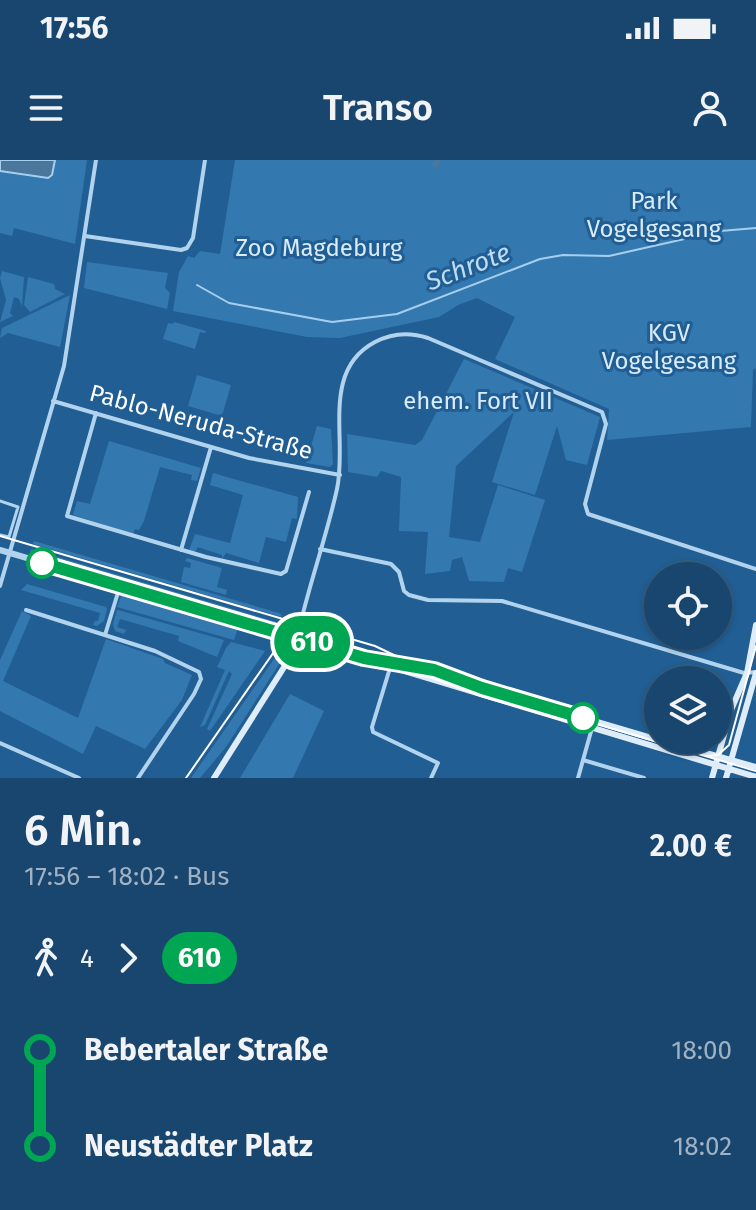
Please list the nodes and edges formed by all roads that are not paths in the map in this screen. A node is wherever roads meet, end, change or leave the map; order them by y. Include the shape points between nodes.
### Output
1 (96, 160) edge
2 (205, 160) edge
3 (85, 236) junction
4 (53, 401) junction
5 (96, 413) junction
6 (211, 447) junction
7 (340, 475) junction
8 (309, 492) dead end
9 (0, 501) edge
10 (0, 535) edge
11 (320, 549) junction
12 (0, 550) edge
13 (181, 550) junction
14 (10, 554) junction
15 (756, 569) edge
16 (0, 586) edge
17 (120, 586) junction
18 (26, 610) dead end
19 (756, 625) edge
20 (105, 635) junction
21 (297, 638) junction
22 (364, 658) junction
23 (390, 668) junction
24 (756, 672) edge
25 (747, 673) junction
26 (592, 728) junction
27 (644, 736) edge
28 (0, 743) edge
29 (698, 754) edge
30 (583, 760) junction
31 (717, 761) junction
32 (729, 765) junction
33 (756, 767) edge
34 (756, 777) edge
35 (79, 778) edge
36 (138, 778) edge
37 (212, 778) edge
38 (431, 778) edge
39 (578, 778) edge
40 (644, 778) edge
41 (712, 778) edge
42 (726, 778) edge

1 - 3 street
2 - 3 street via 187,248
3 - 4 street via 66,355
4 - 5 street, Pablo-Neruda-Straße
4 - 14 street
5 - 6 street, Pablo-Neruda-Straße
5 - 13 street via 67,516
6 - 7 street, Pablo-Neruda-Straße
6 - 13 street
7 - 11 street
7 - 15 street via 340,397 347,369 377,341 419,335 604,413 604,437 585,502 591,516
8 - 13 street via 284,573
9 - 10 street via 18,507 9,537
11 - 21 street
11 - 25 street via 391,564 404,591 415,598 502,601
12 - 14 street
14 - 16 street
14 - 17 street
17 - 20 street
17 - 21 street
18 - 20 street
19 - 25 main road
20 - 36 street via 155,651 201,675
21 - 22 main road
21 - 37 main road via 293,653
22 - 23 main road
22 - 27 main road via 434,670
23 - 26 main road
23 - 38 street via 373,732 438,763
24 - 25 street
24 - 32 main road
25 - 31 main road
26 - 30 street
26 - 31 main road
28 - 35 street
29 - 31 main road
30 - 39 street
30 - 40 street
31 - 32 main road
31 - 41 main road
32 - 33 main road
32 - 34 main road
32 - 42 main road

